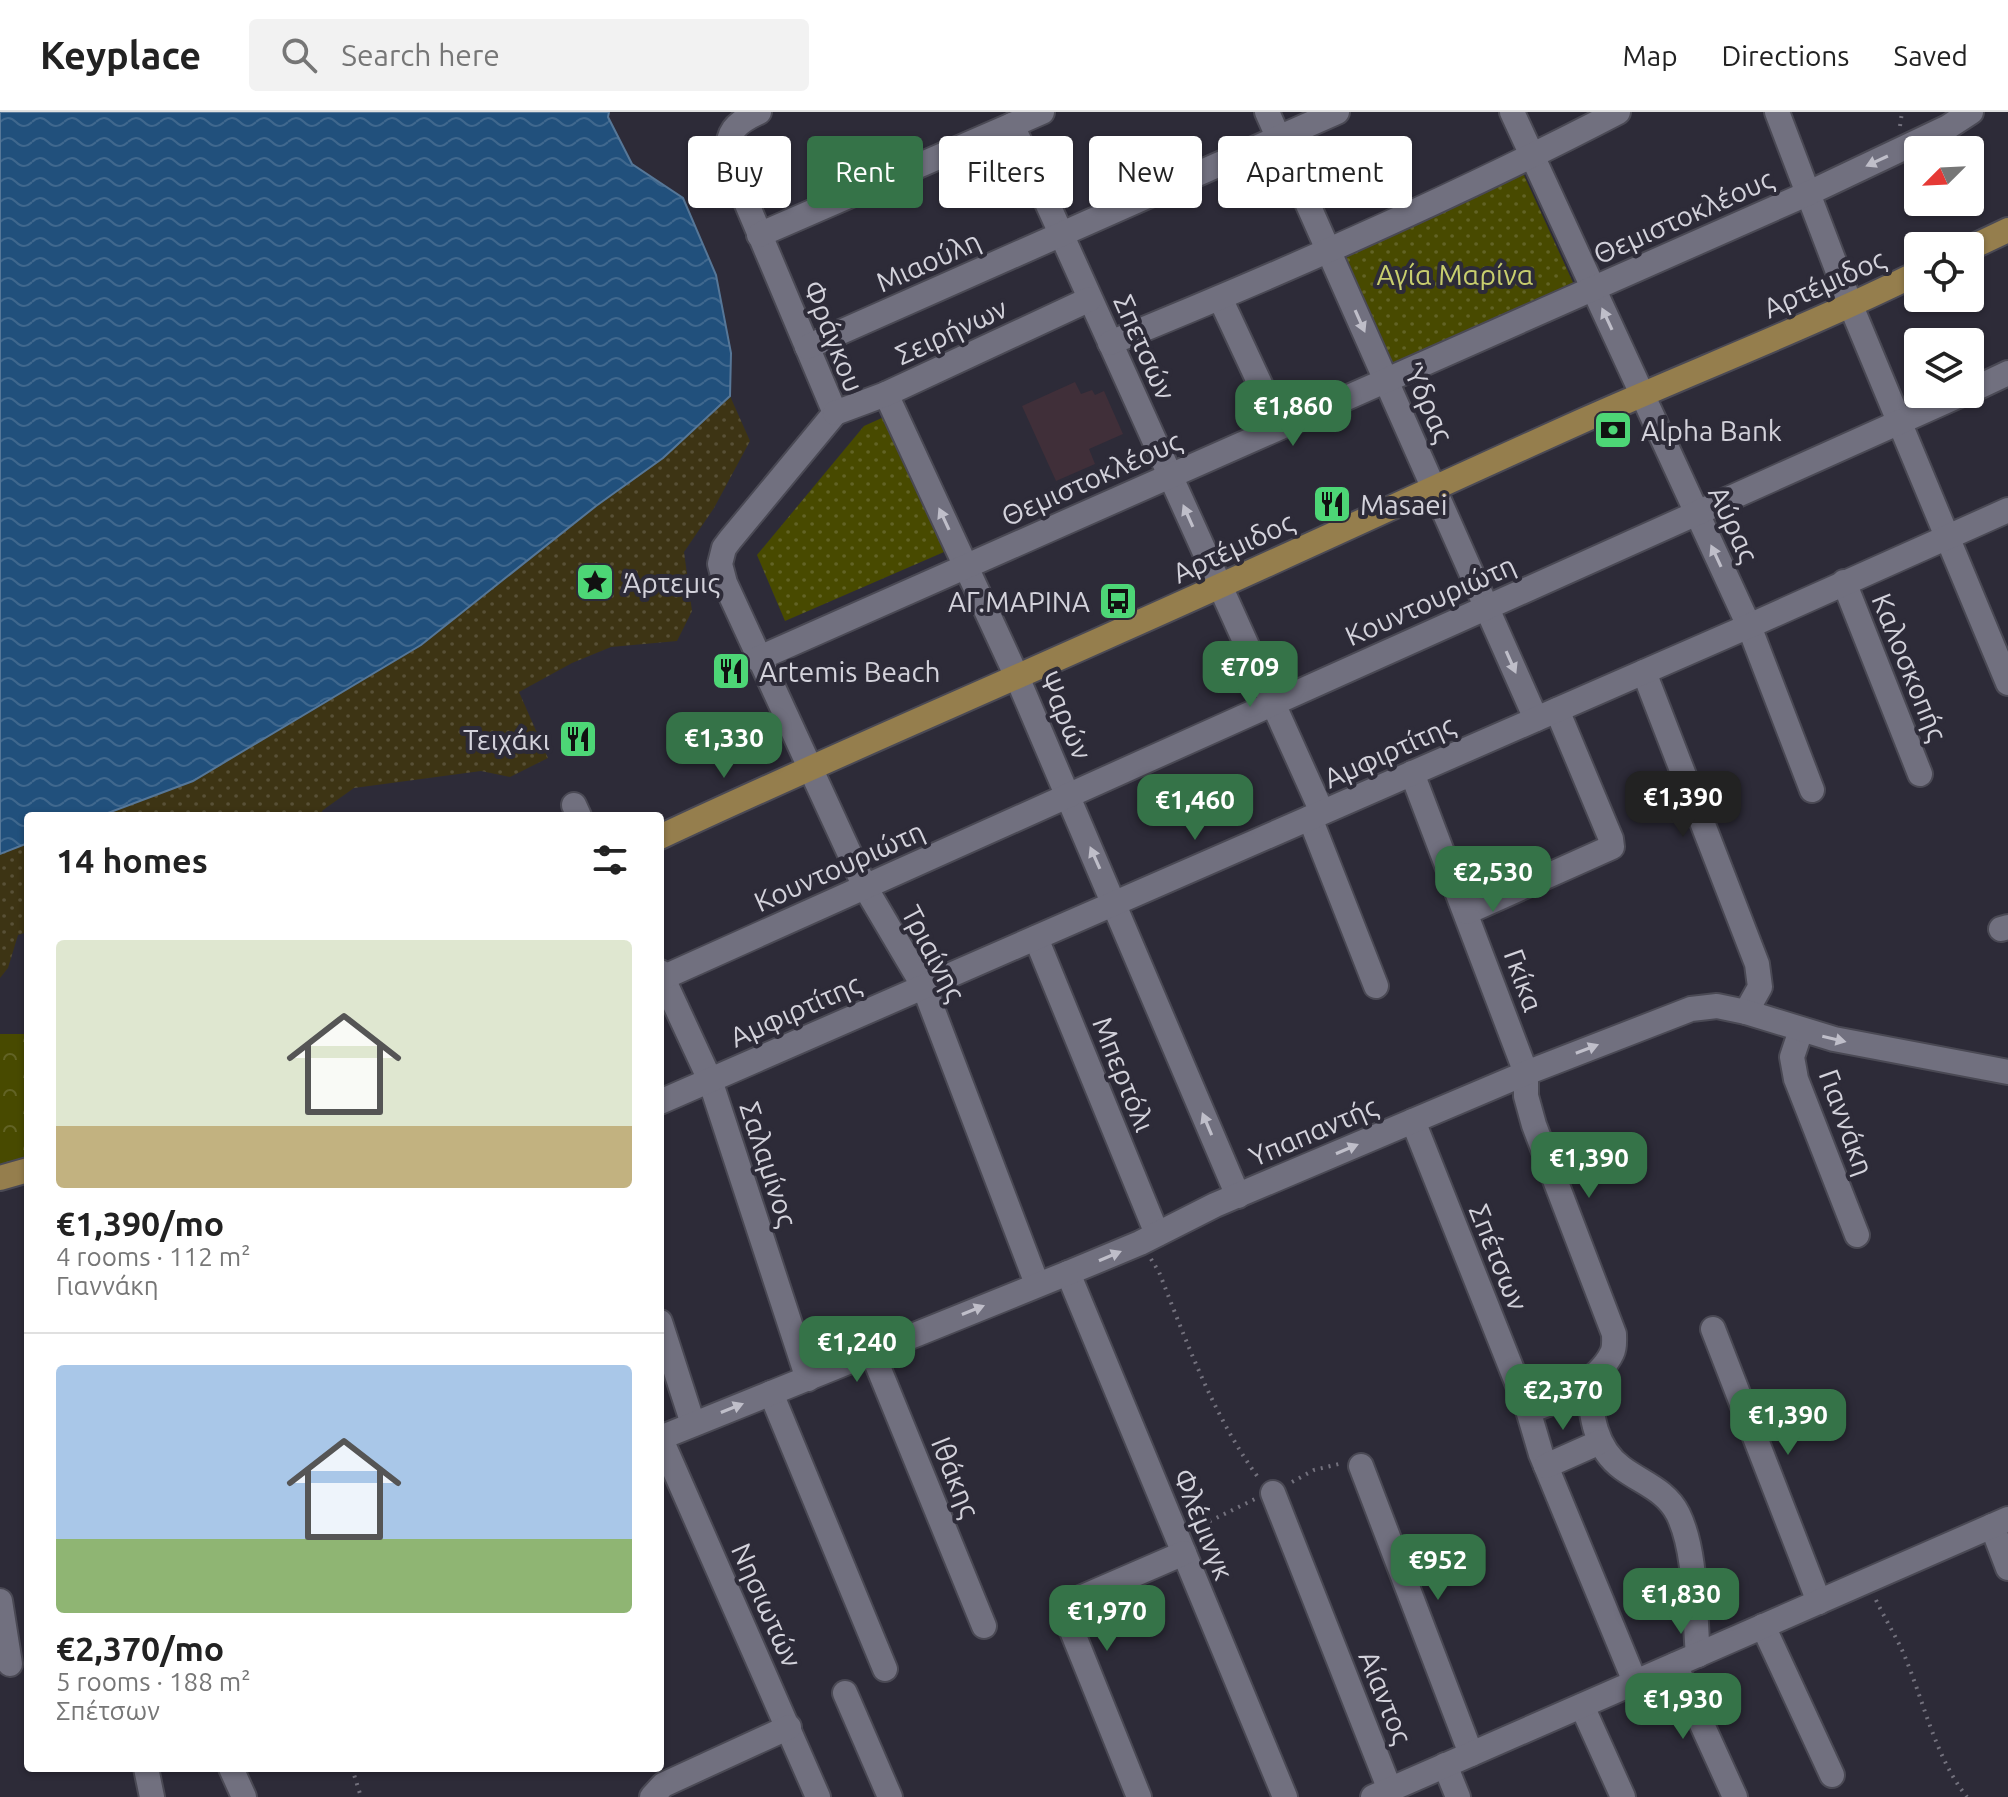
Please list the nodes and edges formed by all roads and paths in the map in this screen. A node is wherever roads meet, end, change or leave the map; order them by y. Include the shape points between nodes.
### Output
1 (759, 112) edge
2 (1267, 112) edge
3 (1337, 112) edge
4 (1512, 112) edge
5 (1618, 112) edge
6 (1777, 112) edge
7 (1971, 112) edge
8 (1024, 117) edge
9 (1277, 136) edge
10 (1283, 136) edge
11 (1532, 157) junction
12 (1218, 165) edge
13 (1809, 193) junction
14 (1309, 208) edge
15 (2008, 230) edge
16 (759, 235) junction
17 (1061, 235) junction
18 (1984, 241) edge
19 (1328, 250) junction
20 (1904, 280) edge
21 (1593, 289) junction
22 (1220, 298) junction
23 (1090, 299) junction
24 (1851, 306) junction
25 (1110, 343) junction
26 (807, 347) junction
27 (2008, 373) edge
28 (1386, 380) junction
29 (1984, 384) edge
30 (886, 394) junction
31 (1641, 394) junction
32 (1931, 408) edge
33 (835, 413) junction
34 (1900, 422) junction
35 (1280, 427) junction
36 (1170, 476) junction
37 (1433, 487) junction
38 (2008, 510) edge
39 (1696, 514) junction
40 (1949, 536) junction
41 (965, 567) junction
42 (1844, 582) junction
43 (1220, 587) junction
44 (1487, 608) junction
45 (1749, 626) junction
46 (757, 659) junction
47 (1644, 672) junction
48 (1017, 677) junction
49 (2008, 683) edge
50 (1273, 704) junction
51 (1546, 714) junction
52 (809, 767) junction
53 (1412, 773) junction
54 (1920, 774) dead end
55 (1812, 790) dead end
56 (1068, 796) junction
57 (1316, 815) junction
58 (664, 835) edge
59 (865, 887) junction
60 (1115, 903) junction
61 (1467, 912) junction
62 (1036, 938) junction
63 (664, 975) edge
64 (664, 982) edge
65 (1376, 986) dead end
66 (924, 987) junction
67 (1746, 1012) junction
68 (1801, 1030) junction
69 (2008, 1072) edge
70 (1526, 1073) junction
71 (710, 1080) junction
72 (664, 1100) edge
73 (1413, 1121) junction
74 (24, 1171) edge
75 (0, 1178) edge
76 (1238, 1196) junction
77 (1857, 1235) dead end
78 (1148, 1238) junction
79 (1068, 1273) junction
80 (1037, 1284) junction
81 (1713, 1329) dead end
82 (664, 1334) edge
83 (872, 1352) junction
84 (808, 1379) junction
85 (1588, 1379) junction
86 (771, 1393) junction
87 (1528, 1410) junction
88 (693, 1424) junction
89 (664, 1436) edge
90 (1600, 1442) junction
91 (664, 1447) edge
92 (1361, 1466) dead end
93 (1546, 1466) junction
94 (1273, 1493) joint
95 (2000, 1522) edge
96 (1184, 1553) junction
97 (2008, 1568) edge
98 (1865, 1581) junction
99 (0, 1601) edge
100 (1819, 1602) junction
101 (984, 1626) dead end
102 (1763, 1626) junction
103 (1686, 1660) junction
104 (13, 1663) edge
105 (885, 1669) dead end
106 (1635, 1682) junction
107 (845, 1693) dead end
108 (1582, 1706) junction
109 (789, 1727) junction
110 (1471, 1754) junction
111 (1445, 1765) junction
112 (147, 1772) edge
113 (233, 1772) edge
114 (353, 1772) edge
115 (1832, 1775) dead end
116 (1382, 1793) edge
117 (152, 1797) edge
118 (244, 1797) edge
119 (361, 1797) edge
120 (652, 1797) edge
121 (818, 1797) edge
122 (890, 1797) edge
123 (1139, 1797) edge
124 (1285, 1797) edge
125 (1458, 1797) edge
126 (1623, 1797) edge
127 (1735, 1797) edge
128 (1967, 1797) edge

1 - 16 street, Φράγκου via 734,127 726,141 728,159
2 - 9 street, Ύδρας
3 - 10 street, Μιαούλη
4 - 11 street, Αύρας
5 - 11 street
6 - 13 street
7 -> 13 street, Θεμιστοκλέους
8 - 16 street
8 - 17 street, Σπετσών
11 - 19 street
11 - 21 street, Αύρας
12 - 17 street, Μιαούλη
13 - 21 street, Θεμιστοκλέους
13 - 24 street
14 - 19 street, Ύδρας
15 - 18 main road
16 - 26 street, Φράγκου
17 - 23 street, Σπετσών
17 - 26 street, Μιαούλη
19 - 22 street
19 -> 28 street, Ύδρας
20 - 24 main road, Αρτέμιδος
21 - 28 street, Θεμιστοκλέους
31 -> 21 street, Αύρας
22 - 25 street
22 - 35 street
23 - 25 street, Σπετσών
23 - 30 street, Σειρήνων
24 - 31 main road, Αρτέμιδος
24 - 34 street
25 - 36 street, Σπετσών
26 - 33 street, Φράγκου
27 - 29 street
28 - 35 street, Θεμιστοκλέους
28 - 37 street, Ύδρας
30 - 33 street, Σειρήνων
41 -> 30 street, Ψαρών
31 - 37 main road, Αρτέμιδος
31 - 39 street, Αύρας
32 - 34 street, Κουντουριώτη
33 - 46 street, Φράγκου via 724,548 721,574
34 - 39 street, Κουντουριώτη
34 - 40 street
35 - 36 street, Θεμιστοκλέους
36 - 41 street, Θεμιστοκλέους
43 -> 36 street, Σπετσών
37 - 43 main road, Αρτέμιδος
37 - 44 street, Ύδρας
38 - 40 street, Αμφιρτίτης
39 - 44 street, Κουντουριώτη
45 -> 39 street, Αύρας
40 - 42 street, Αμφιρτίτης
40 - 49 street
41 - 46 street, Θεμιστοκλέους
41 - 48 street, Ψαρών
42 - 45 street, Αμφιρτίτης
42 - 54 street, Καλοσκοπής
43 - 48 main road, Αρτέμιδος
43 - 50 street, Σπετσών
44 - 50 street, Κουντουριώτη
44 -> 51 street, Ύδρας
45 - 47 street, Αμφιρτίτης
45 - 55 street, Αύρας
46 - 52 street, Τριαίνης
47 - 51 street, Αμφιρτίτης
47 - 67 street via 1757,964 1760,987
48 - 52 main road, Αρτέμιδος
48 - 56 street, Ψαρών
50 - 56 street, Κουντουριώτη
50 - 57 street, Σπετσών
51 - 53 street, Αμφιρτίτης
51 - 61 street, Ύδρας via 1612,847
52 - 58 main road, Αρτέμιδος
52 - 59 street, Τριαίνης
53 - 57 street, Αμφιρτίτης
53 - 61 street, Γκίκα
56 - 59 street, Κουντουριώτη
60 -> 56 street, Ψαρών
57 - 60 street, Αμφιρτίτης
57 - 65 street, Σπετσών
59 - 63 street, Κουντουριώτη
59 - 66 street, Τριαίνης
60 - 62 street, Αμφιρτίτης
76 -> 60 street, Ψαρών
61 - 70 street, Γκίκα
62 - 66 street, Αμφιρτίτης
62 - 78 street, Μπερτόλι
64 - 71 street, Σαλαμίνος
66 - 71 street, Αμφιρτίτης
66 - 80 street, Τριαίνης
67 - 68 street, Υπαπαντής
70 -> 67 street, Υπαπαντής via 1691,1009 1717,1006
68 -> 69 street, Υπαπαντής
68 - 77 street, Γιαννάκη via 1792,1057 1796,1079
70 - 73 street, Υπαπαντής
70 - 85 street via 1534,1125 1614,1334 1612,1353
71 - 72 street, Αμφιρτίτης
71 - 84 street, Σαλαμίνος
76 -> 73 street, Υπαπαντής
73 - 87 street, Σπέτσων
74 - 75 main road
76 - 78 street, Υπαπαντής
79 -> 78 street, Υπαπαντής
78 - 94 path via 1200,1372 1236,1444
79 - 80 street, Υπαπαντής
79 - 96 street, Φλέμινγκ
83 -> 80 street, Υπαπαντής
81 - 100 street
82 - 88 street
83 - 84 street, Υπαπαντής
83 - 101 street, Ιθάκης
84 - 86 street, Υπαπαντής
85 - 87 street via 1559,1401
85 - 90 street
88 -> 86 street, Υπαπαντής
86 - 105 street
87 - 93 street, Σπέτσων
88 - 89 street, Υπαπαντής
90 - 93 street
90 - 103 street via 1613,1461 1662,1493 1677,1512 1690,1561
91 - 109 street, Νησιωτών
92 - 110 street
93 - 106 street, Σπέτσων
94 - 116 street, Αίαντος
95 - 97 street
95 - 98 street
96 - 123 street via 1066,1608
96 - 124 street, Φλέμινγκ
98 - 100 street
98 - 128 path
99 - 104 street
100 - 102 street
102 - 103 street
102 - 115 street
103 - 106 street
103 - 127 street
106 - 108 street
107 - 122 street
108 - 110 street
108 - 126 street
109 - 120 street via 663,1785
109 - 121 street, Νησιωτών
110 - 111 street
111 - 116 street
111 - 125 street
112 - 117 street
113 - 118 street
114 - 119 path

